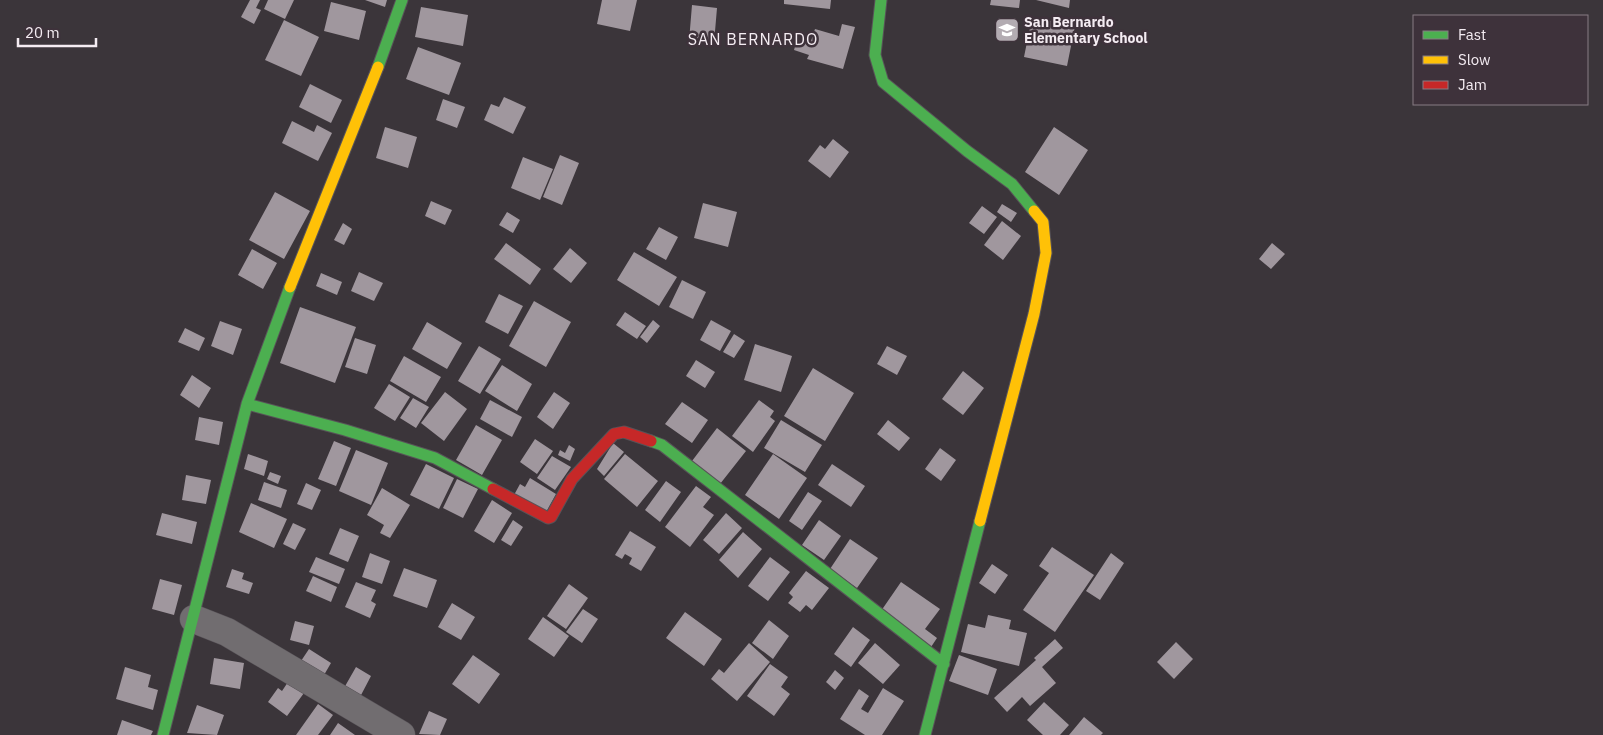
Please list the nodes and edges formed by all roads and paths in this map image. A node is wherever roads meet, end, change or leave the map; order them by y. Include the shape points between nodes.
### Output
1 (402, 0) edge
2 (881, 0) edge
3 (247, 404) junction
4 (194, 619) junction
5 (944, 664) junction
6 (163, 735) edge
7 (402, 735) edge
8 (925, 735) edge

1 - 3 street
2 - 5 street via 875,55 883,82 959,146 1012,184 1043,222 1046,252 1034,314
3 - 4 street
3 - 5 street via 435,458 548,518 572,479 614,434 624,432 662,445
4 - 6 street
4 - 7 street via 226,632
5 - 8 street

